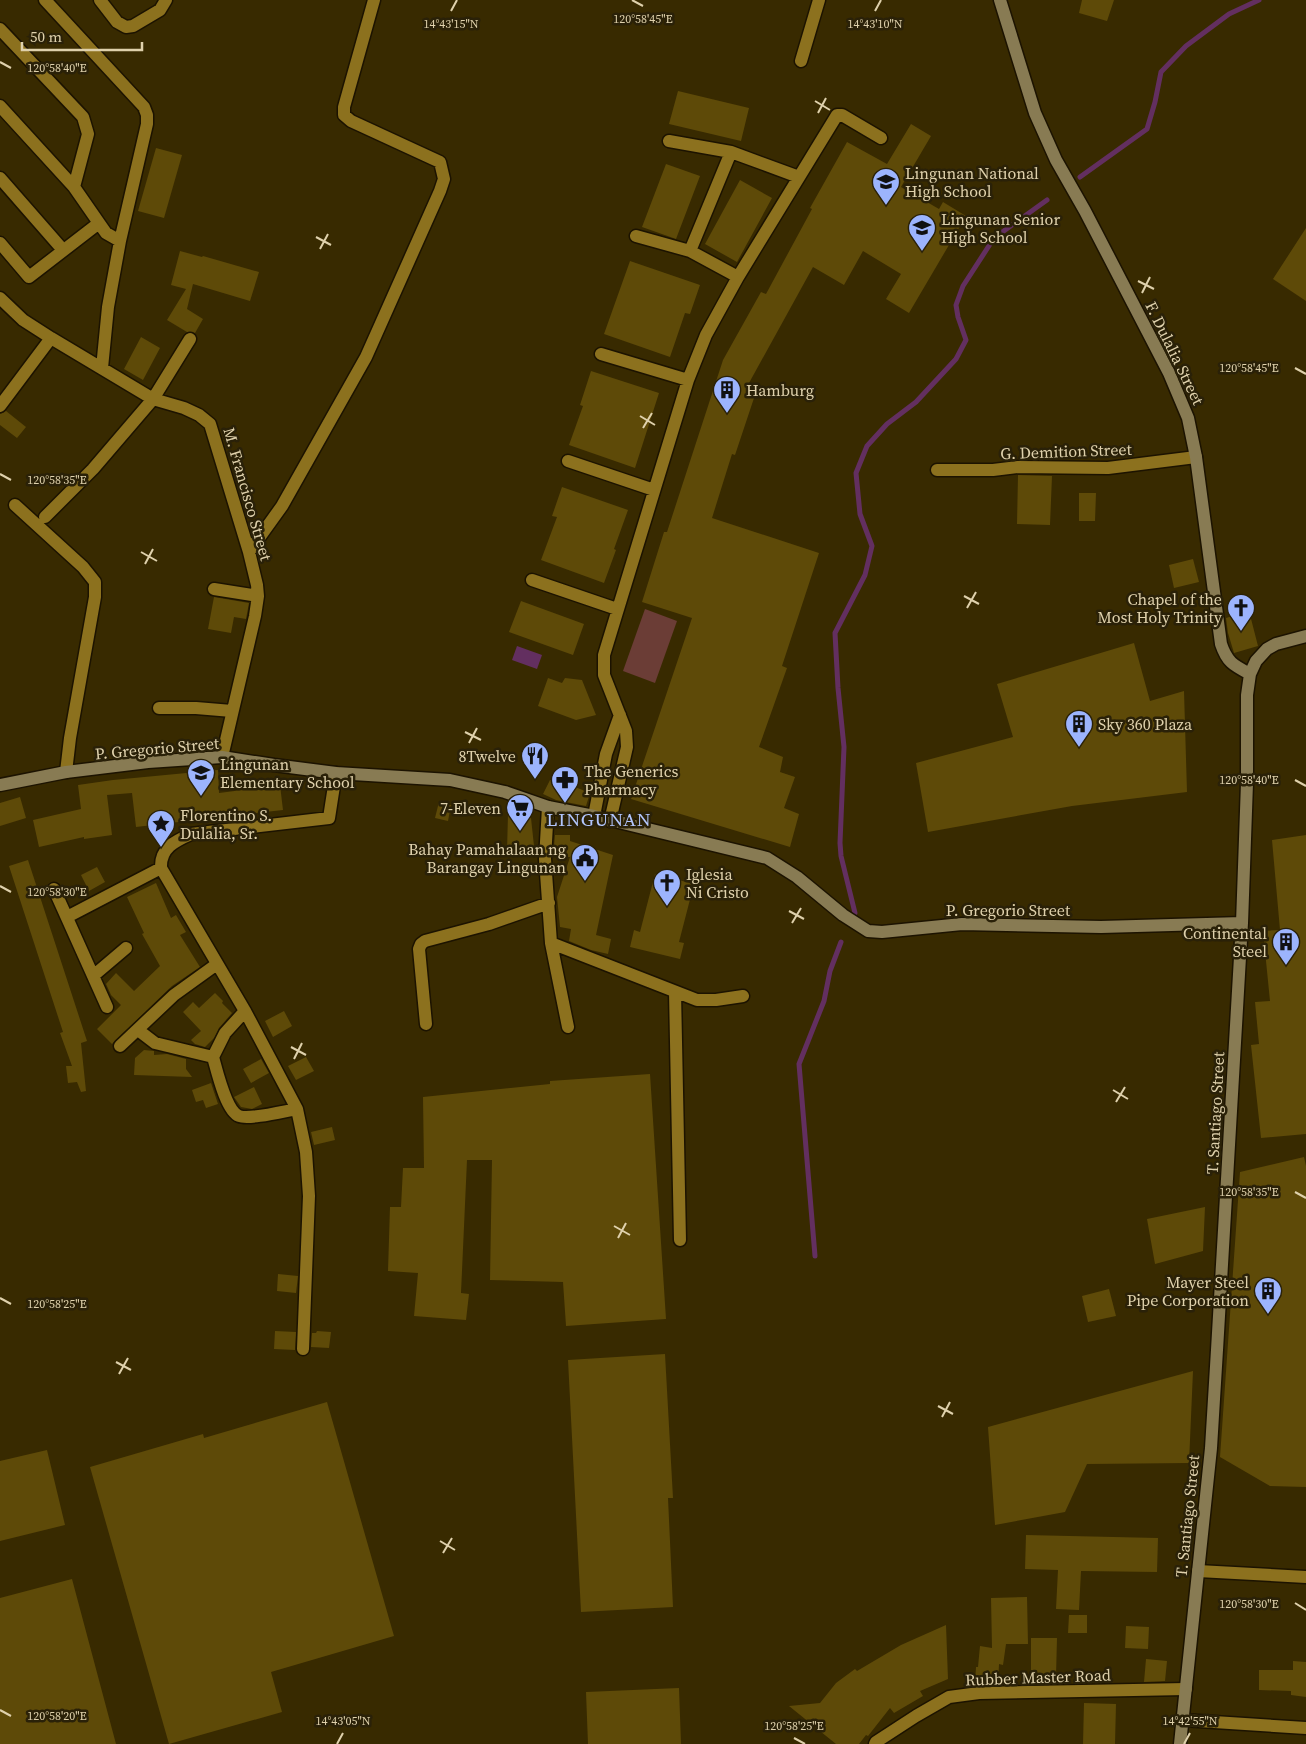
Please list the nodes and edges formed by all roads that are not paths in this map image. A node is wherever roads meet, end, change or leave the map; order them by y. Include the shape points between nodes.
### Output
1 (45, 0) edge
2 (100, 0) edge
3 (166, 0) edge
4 (374, 0) edge
5 (819, 0) edge
6 (1000, 0) edge
7 (0, 29) edge
8 (800, 61) dead end
9 (0, 106) edge
10 (881, 138) dead end
11 (669, 141) dead end
12 (731, 152) junction
13 (799, 177) junction
14 (0, 178) edge
15 (74, 187) junction
16 (99, 224) junction
17 (636, 236) dead end
18 (120, 241) junction
19 (0, 243) edge
20 (63, 250) junction
21 (690, 251) junction
22 (738, 278) junction
23 (0, 298) edge
24 (50, 338) junction
25 (190, 339) dead end
26 (601, 354) dead end
27 (102, 368) junction
28 (688, 380) junction
29 (153, 399) junction
30 (0, 406) edge
31 (1196, 457) junction
32 (568, 461) dead end
33 (937, 470) dead end
34 (654, 490) junction
35 (15, 506) dead end
36 (45, 517) dead end
37 (249, 552) junction
38 (532, 580) dead end
39 (214, 589) dead end
40 (258, 596) junction
41 (617, 608) junction
42 (1306, 636) edge
43 (1250, 674) junction
44 (159, 708) dead end
45 (232, 711) junction
46 (620, 715) junction
47 (222, 757) junction
48 (66, 772) junction
49 (336, 773) junction
50 (600, 782) junction
51 (0, 785) edge
52 (618, 786) junction
53 (548, 807) junction
54 (594, 816) junction
55 (610, 821) junction
56 (161, 868) junction
57 (54, 889) dead end
58 (548, 902) junction
59 (66, 916) junction
60 (1242, 923) junction
61 (551, 943) junction
62 (126, 948) dead end
63 (217, 964) junction
64 (93, 976) junction
65 (675, 992) junction
66 (743, 996) dead end
67 (107, 1007) dead end
68 (245, 1011) junction
69 (426, 1024) dead end
70 (568, 1027) dead end
71 (138, 1030) junction
72 (120, 1046) dead end
73 (213, 1058) junction
74 (297, 1109) junction
75 (680, 1240) dead end
76 (303, 1349) dead end
77 (1198, 1571) junction
78 (1306, 1577) edge
79 (1186, 1689) junction
80 (1183, 1720) junction
81 (1306, 1728) edge
82 (875, 1744) edge
83 (1180, 1744) edge

1 - 18 street via 144,107 147,115
2 - 3 street via 117,22 126,27 160,10
4 - 37 street via 344,115 440,162 444,179 366,357 282,506
5 - 8 street
6 - 31 street, F. Dulalia Street via 1035,113 1056,160 1169,372 1188,418
7 - 15 street via 83,117 88,134
9 - 15 street
10 - 13 street via 842,115 837,116
11 - 12 street
12 - 13 street
12 - 21 street
13 - 22 street
14 - 20 street
15 - 16 street
16 - 18 street via 106,233
16 - 20 street
17 - 21 street
18 - 27 street via 108,307
19 - 20 street via 29,277
21 - 22 street
22 - 28 street via 706,335
23 - 24 street, M. Francisco Street via 23,320
24 - 27 street, M. Francisco Street
24 - 30 street
25 - 29 street
26 - 28 street
27 - 29 street, M. Francisco Street
28 - 34 street
29 - 36 street via 93,469
29 - 37 street, M. Francisco Street via 184,408 210,424
31 - 33 street, G. Demition Street via 1108,468
31 - 43 street, F. Dulalia Street via 1221,644 1233,666
32 - 34 street
34 - 41 street
35 - 48 street via 83,567 95,582
37 - 40 street, M. Francisco Street
38 - 41 street
39 - 40 street
40 - 45 street, M. Francisco Street
41 - 46 street via 604,655 604,675
42 - 43 street, T. Santiago Street via 1267,649
43 - 60 street, T. Santiago Street
44 - 45 street
45 - 47 street, M. Francisco Street
46 - 50 street
46 - 52 street via 627,747
47 - 48 street, P. Gregorio Street
47 - 49 street, P. Gregorio Street
48 - 51 street, P. Gregorio Street
49 - 53 street, P. Gregorio Street via 450,780 505,792
49 - 56 street via 329,818 191,834 175,841 165,851
50 - 52 street
50 - 54 street
52 - 55 street
53 - 54 street, P. Gregorio Street
53 - 58 street via 545,859
54 - 55 street, P. Gregorio Street
55 - 60 street, P. Gregorio Street via 767,858 868,930 882,932 962,924 1101,927
56 - 59 street
56 - 63 street
57 - 59 street
58 - 61 street
58 - 69 street via 421,944
59 - 64 street
60 - 77 street, T. Santiago Street via 1211,1448
61 - 65 street
61 - 70 street
62 - 64 street
63 - 68 street
63 - 71 street via 174,995
64 - 67 street
65 - 66 street via 697,1000
65 - 75 street
68 - 73 street via 225,1034
68 - 74 street
71 - 72 street
71 - 73 street via 155,1043
73 - 74 street via 223,1093 235,1114 248,1117
74 - 76 street via 306,1152 309,1196
77 - 78 street
77 - 79 street, T. Santiago Street
79 - 80 street, T. Santiago Street
79 - 82 street, Rubber Master Road via 979,1693 949,1697
80 - 81 street
80 - 83 street, T. Santiago Street

